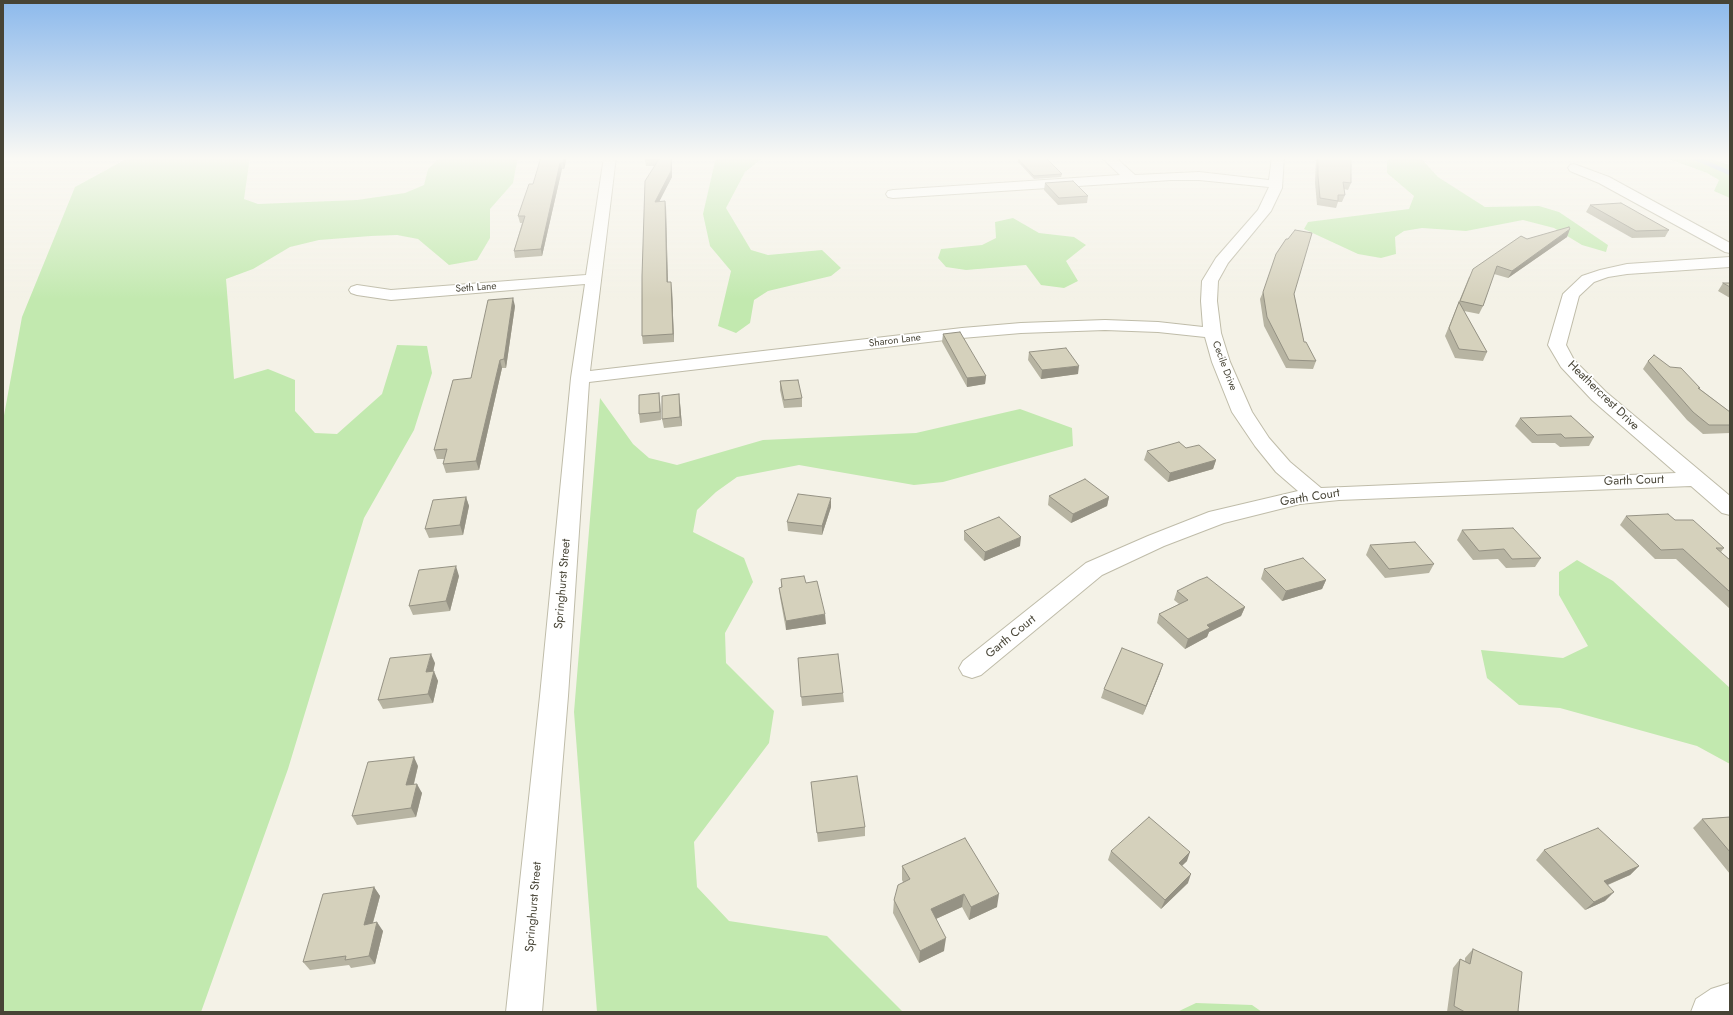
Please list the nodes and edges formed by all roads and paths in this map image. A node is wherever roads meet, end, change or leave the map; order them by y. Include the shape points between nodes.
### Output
1 (604, 204) edge
2 (1267, 204) edge
3 (1648, 204) edge
4 (1730, 249) edge
5 (1730, 262) edge
6 (594, 279) junction
7 (357, 290) dead end
8 (1212, 333) junction
9 (580, 378) junction
10 (1696, 479) junction
11 (1316, 495) junction
12 (1730, 508) edge
13 (972, 668) dead end
14 (1730, 1001) edge
15 (524, 1012) edge
16 (1709, 1012) edge

1 - 6 street, Springhurst Street
2 - 8 street, Cecile Drive via 1221,261 1210,281
3 - 4 street
5 - 10 street, Heathercrest Drive via 1627,269 1588,279 1571,294 1557,345 1567,363 1599,396
6 - 7 street, Seth Lane via 390,294
6 - 9 street, Springhurst Street
8 - 9 street, Sharon Lane via 1105,325 1021,328
8 - 11 street, Cecile Drive via 1220,362 1242,412 1283,467
9 - 15 street, Springhurst Street via 554,696
10 - 11 street, Garth Court
10 - 12 street, Heathercrest Drive
11 - 13 street, Garth Court via 1217,517 1094,569
14 - 16 street

